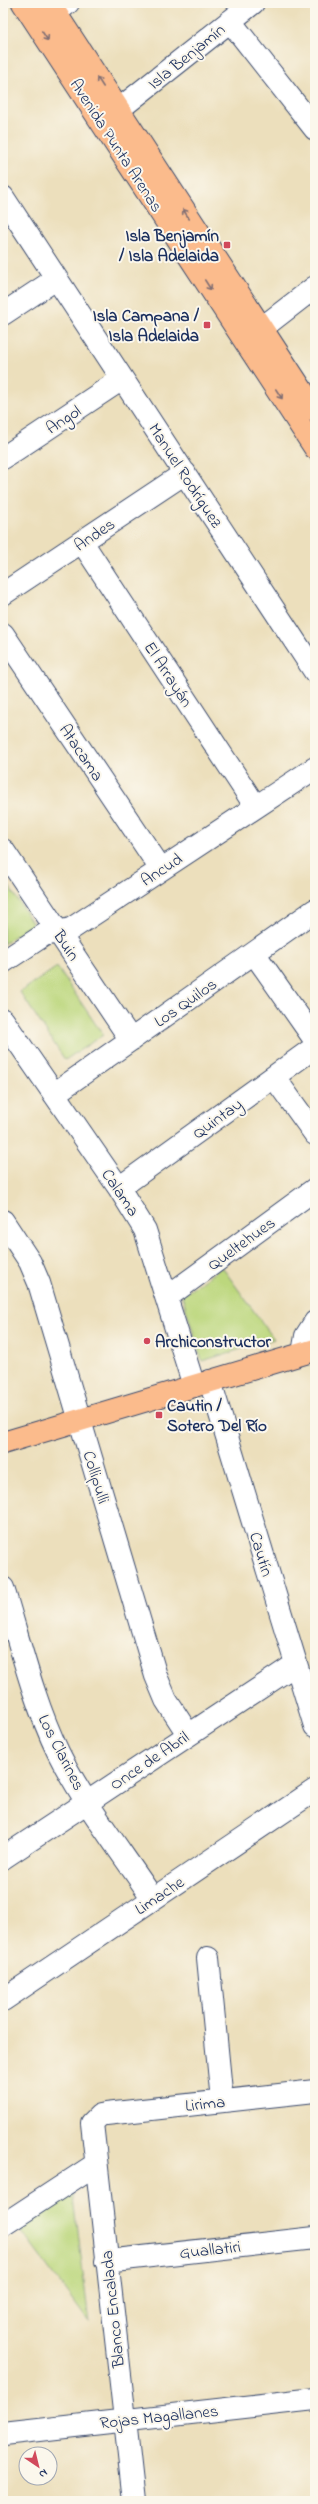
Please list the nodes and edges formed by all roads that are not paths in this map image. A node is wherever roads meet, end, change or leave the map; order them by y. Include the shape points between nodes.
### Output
1 (23, 3) edge
2 (253, 3) edge
3 (57, 6) edge
4 (230, 21) junction
5 (118, 110) junction
6 (315, 129) edge
7 (3, 197) edge
8 (56, 279) junction
9 (315, 287) edge
10 (3, 314) edge
11 (262, 328) junction
12 (122, 379) junction
13 (315, 410) edge
14 (315, 448) edge
15 (3, 458) edge
16 (184, 473) junction
17 (82, 542) junction
18 (3, 594) edge
19 (4, 637) edge
20 (315, 672) edge
21 (315, 768) edge
22 (256, 807) junction
23 (3, 850) edge
24 (161, 869) junction
25 (315, 910) edge
26 (58, 932) junction
27 (254, 953) junction
28 (3, 962) edge
29 (3, 1020) edge
30 (131, 1040) junction
31 (315, 1040) edge
32 (315, 1047) edge
33 (274, 1077) junction
34 (54, 1094) junction
35 (315, 1134) edge
36 (119, 1188) junction
37 (315, 1189) edge
38 (3, 1221) edge
39 (167, 1297) junction
40 (315, 1322) edge
41 (309, 1352) edge
42 (202, 1384) junction
43 (80, 1420) junction
44 (3, 1443) edge
45 (3, 1588) edge
46 (304, 1676) edge
47 (315, 1726) edge
48 (188, 1734) junction
49 (315, 1790) edge
50 (88, 1801) junction
51 (3, 1858) edge
52 (153, 1899) junction
53 (208, 1958) dead end
54 (3, 2000) edge
55 (315, 2091) edge
56 (222, 2100) junction
57 (96, 2118) joint
58 (96, 2164) junction
59 (3, 2225) edge
60 (315, 2238) edge
61 (106, 2261) junction
62 (315, 2399) edge
63 (124, 2420) junction
64 (3, 2434) edge
65 (134, 2501) edge

1 -> 14 main road, Avenida Punta Arenas
2 - 4 street, Isla Benjamín
5 -> 3 main road
4 - 5 street, Isla Benjamín
4 - 6 street
11 -> 5 main road
7 - 8 street, Manuel Rodríguez
8 - 10 street
8 - 12 street, Manuel Rodríguez
9 - 11 street
11 - 13 main road
12 - 15 street, Angol
12 - 16 street, Manuel Rodríguez
16 - 17 street, Andes
16 - 20 street, Manuel Rodríguez
17 - 18 street, Andes
17 - 22 street, El Arrayán
19 - 24 street, Atacama
21 - 22 street, Ancud
22 - 24 street, Ancud
23 - 26 street, Buin
24 - 26 street, Ancud via 71,929
25 - 27 street, Los Quilos
26 - 28 street, Ancud via 44,935
26 - 30 street, Buin
27 - 30 street, Los Quilos
27 - 31 street
29 - 34 street, Calama
30 - 34 street, Los Quilos
32 - 33 street, Quintay
33 - 35 street
33 - 36 street, Quintay
34 - 36 street, Calama
36 - 39 street, Calama via 145,1230
37 - 39 street, Queltehues
38 - 43 street, Collipulli via 30,1262 39,1283
39 - 42 street, Calama
40 - 41 street via 306,1336
41 - 42 main road
42 - 43 main road
42 - 46 street, Cautín
43 - 44 main road
43 - 48 street, Collipulli via 156,1676 166,1700
45 - 50 street, Los Clarines via 46,1725 68,1770
46 - 47 street, Cautín
46 - 48 street, Once de Abril
48 - 50 street, Once de Abril
49 - 52 street, Limache
50 - 51 street, Once de Abril
50 - 52 street, Los Clarines
52 - 54 street, Limache
53 - 56 street
55 - 56 street, Lirima
56 - 57 street, Lirima via 106,2114
57 - 58 street, Blanco Encalada via 92,2128
58 - 59 street
58 - 61 street, Blanco Encalada
60 - 61 street, Guallatiri
61 - 63 street, Blanco Encalada
62 - 63 street, Rojas Magallanes
63 - 64 street, Rojas Magallanes
63 - 65 street, Blanco Encalada

